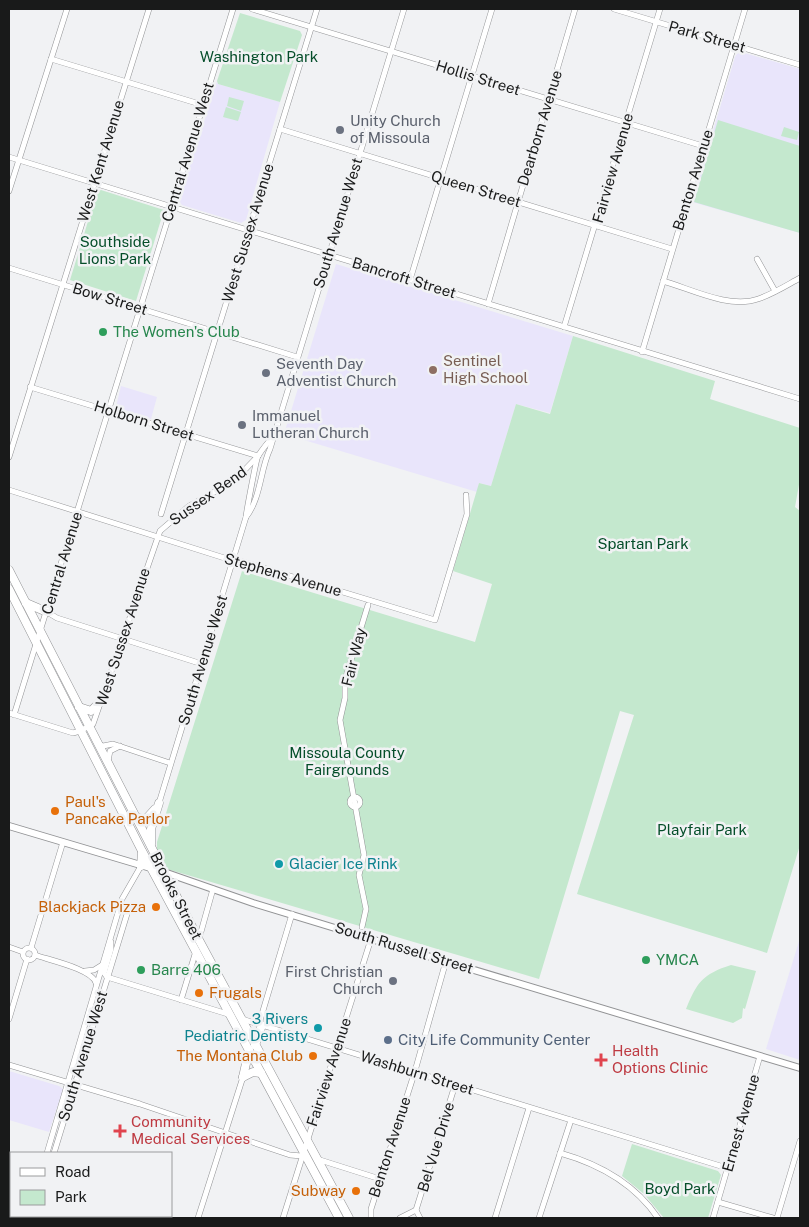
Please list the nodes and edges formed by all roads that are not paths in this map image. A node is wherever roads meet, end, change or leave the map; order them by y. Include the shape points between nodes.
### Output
1 (67, 9) edge
2 (148, 9) edge
3 (233, 9) edge
4 (252, 9) edge
5 (316, 9) edge
6 (404, 9) edge
7 (492, 9) edge
8 (575, 9) edge
9 (614, 9) edge
10 (660, 9) edge
11 (745, 9) edge
12 (656, 22) junction
13 (311, 26) junction
14 (734, 45) junction
15 (391, 52) junction
16 (51, 60) junction
17 (800, 65) edge
18 (473, 77) junction
19 (126, 82) junction
20 (548, 99) junction
21 (203, 105) junction
22 (626, 123) junction
23 (280, 129) junction
24 (703, 146) junction
25 (359, 153) junction
26 (9, 158) edge
27 (18, 160) junction
28 (441, 178) junction
29 (93, 184) junction
30 (9, 191) edge
31 (518, 202) junction
32 (172, 206) junction
33 (596, 226) junction
34 (248, 231) junction
35 (672, 249) junction
36 (328, 255) junction
37 (757, 259) dead end
38 (9, 268) edge
39 (800, 278) edge
40 (410, 280) junction
41 (663, 281) junction
42 (62, 284) junction
43 (775, 291) junction
44 (488, 304) junction
45 (140, 309) junction
46 (564, 327) junction
47 (216, 331) junction
48 (642, 352) junction
49 (298, 357) junction
50 (30, 387) junction
51 (800, 399) edge
52 (109, 410) junction
53 (185, 434) junction
54 (273, 438) junction
55 (258, 456) junction
56 (9, 457) edge
57 (9, 490) edge
58 (466, 495) dead end
59 (77, 512) junction
60 (246, 517) junction
61 (172, 519) junction
62 (157, 536) junction
63 (234, 562) junction
64 (9, 570) edge
65 (9, 589) edge
66 (26, 603) junction
67 (368, 605) dead end
68 (47, 612) junction
69 (40, 634) junction
70 (123, 638) junction
71 (37, 644) junction
72 (202, 664) junction
73 (101, 701) junction
74 (78, 707) junction
75 (11, 714) edge
76 (89, 726) junction
77 (80, 731) junction
78 (98, 744) junction
79 (120, 746) junction
80 (170, 762) junction
81 (108, 763) junction
82 (158, 803) junction
83 (140, 819) junction
84 (9, 826) edge
85 (63, 842) junction
86 (152, 848) junction
87 (142, 851) junction
88 (141, 866) junction
89 (152, 869) junction
90 (164, 872) junction
91 (213, 889) junction
92 (120, 906) junction
93 (292, 914) junction
94 (362, 927) dead end
95 (110, 937) junction
96 (371, 939) junction
97 (199, 940) junction
98 (9, 947) edge
99 (31, 948) junction
100 (196, 950) junction
101 (23, 952) junction
102 (35, 955) junction
103 (27, 959) junction
104 (446, 961) junction
105 (102, 965) junction
106 (85, 971) junction
107 (107, 977) junction
108 (96, 984) junction
109 (181, 1000) junction
110 (229, 1015) junction
111 (240, 1018) junction
112 (9, 1020) edge
113 (260, 1025) junction
114 (252, 1048) junction
115 (336, 1049) junction
116 (760, 1056) junction
117 (9, 1065) edge
118 (800, 1068) edge
119 (415, 1071) junction
120 (262, 1074) junction
121 (243, 1077) junction
122 (68, 1081) junction
123 (75, 1084) junction
124 (455, 1085) junction
125 (529, 1108) junction
126 (571, 1120) junction
127 (225, 1132) junction
128 (800, 1141) edge
129 (307, 1142) junction
130 (47, 1152) edge
131 (54, 1152) edge
132 (303, 1154) junction
133 (560, 1154) junction
134 (317, 1159) junction
135 (727, 1168) junction
136 (380, 1178) junction
137 (718, 1202) junction
138 (416, 1210) junction
139 (198, 1218) edge
140 (284, 1218) edge
141 (339, 1218) edge
142 (349, 1218) edge
143 (371, 1218) edge
144 (400, 1218) edge
145 (420, 1218) edge
146 (495, 1218) edge
147 (539, 1218) edge
148 (658, 1218) edge
149 (713, 1218) edge
150 (775, 1218) edge

1 - 16 street
2 - 19 street, West Kent Avenue
3 - 21 street, Central Avenue West
4 - 13 street, Hollis Street
5 - 13 street, West Sussex Avenue
6 - 15 street, South Avenue West
7 - 18 street
8 - 20 street, Dearborn Avenue
9 - 12 street, Park Street
10 - 12 street, Fairview Avenue
11 - 14 street, Benton Avenue
12 - 14 street, Park Street
12 - 22 street, Fairview Avenue
13 - 15 street, Hollis Street
13 - 23 street, West Sussex Avenue
14 - 17 street, Park Street
14 - 24 street, Benton Avenue
15 - 18 street, Hollis Street
15 - 25 street, South Avenue West
16 - 19 street
16 - 27 street
18 - 20 street, Hollis Street
18 - 28 street
19 - 21 street
19 - 29 street, West Kent Avenue
20 - 22 street, Hollis Street
20 - 31 street, Dearborn Avenue
21 - 32 street, Central Avenue West
22 - 24 street, Hollis Street
22 - 33 street, Fairview Avenue
23 - 25 street, Queen Street
23 - 34 street, West Sussex Avenue
24 - 35 street, Benton Avenue
25 - 28 street, Queen Street
25 - 36 street, South Avenue West
26 - 27 street, Bancroft Street
27 - 29 street, Bancroft Street
27 - 30 street
28 - 31 street, Queen Street
28 - 40 street
29 - 32 street, Bancroft Street
29 - 42 street, West Kent Avenue
31 - 33 street, Queen Street
31 - 44 street, Dearborn Avenue
32 - 34 street, Bancroft Street
32 - 45 street, Central Avenue West
33 - 35 street, Queen Street
33 - 46 street, Fairview Avenue
34 - 36 street, Bancroft Street
34 - 47 street, West Sussex Avenue
35 - 41 street, Benton Avenue
36 - 40 street, Bancroft Street
36 - 49 street, South Avenue West
37 - 43 street
38 - 42 street, Bow Street
39 - 43 street
40 - 44 street, Bancroft Street
41 - 43 street via 729,301 757,300
41 - 48 street, Benton Avenue
42 - 45 street, Bow Street
42 - 50 street, West Kent Avenue
44 - 46 street, Bancroft Street
45 - 47 street, Bow Street
45 - 52 street, Central Avenue West
46 - 48 street, Bancroft Street
47 - 49 street, Bow Street
47 - 53 street, West Sussex Avenue
48 - 51 street, Bancroft Street
49 - 54 street, South Avenue West
50 - 52 street, Holborn Street
50 - 56 street, West Kent Avenue
52 - 53 street, Holborn Street
52 - 59 street, Central Avenue
53 - 55 street, Holborn Street
53 - 61 street, West Sussex Avenue via 162,511
54 - 55 street, South Avenue West
54 - 60 street, South Avenue West via 255,499
55 - 60 street, South Avenue West
55 - 61 street, Sussex Bend via 229,485 188,506
57 - 59 street, Stephens Avenue
58 - 63 street, Stephens Avenue via 467,514 435,620 244,562
59 - 62 street, Stephens Avenue
59 - 68 street, Central Avenue
60 - 63 street, South Avenue West
61 - 62 street, Sussex Bend
62 - 63 street, Stephens Avenue
62 - 70 street, West Sussex Avenue
63 - 72 street, South Avenue West
64 - 66 highway, Brooks Street
65 - 71 highway, Brooks Street
66 - 68 highway
66 - 69 highway, Brooks Street
67 - 94 street, Fair Way via 345,680 340,716 364,855 360,875 366,909
68 - 69 street, Central Avenue
68 - 70 street
69 - 71 street, Central Avenue
69 - 74 highway, Brooks Street
70 - 72 street
70 - 73 street, West Sussex Avenue
71 - 75 street, Central Avenue
71 - 77 highway, Brooks Street
72 - 80 street, South Avenue West
73 - 74 highway via 91,710
73 - 76 street, West Sussex Avenue via 95,720
74 - 76 highway, Brooks Street
75 - 77 street via 71,732
76 - 77 street
76 - 78 highway, Brooks Street
77 - 87 highway, Brooks Street
78 - 79 street
78 - 81 highway, Brooks Street
79 - 80 street
79 - 81 street via 110,751
80 - 82 street, South Avenue West
81 - 83 highway, Brooks Street
82 - 83 highway via 150,816
82 - 86 highway via 150,834
83 - 86 highway, Brooks Street
84 - 85 main road, South Russell Street
85 - 88 main road, South Russell Street
85 - 99 street
86 - 90 highway, Brooks Street
87 - 88 highway
87 - 89 highway, Brooks Street
88 - 89 main road, South Russell Street
88 - 92 street, South Avenue West
89 - 90 main road, South Russell Street
89 - 100 highway, Brooks Street
90 - 91 main road, South Russell Street
90 - 97 highway, Brooks Street
91 - 93 main road, South Russell Street
91 - 97 street
92 - 95 street, South Avenue West
92 - 107 street, South Avenue West via 127,909 127,914
93 - 96 main road, South Russell Street
93 - 113 street
95 - 105 street, South Avenue West
95 - 107 street via 111,950 104,973
96 - 104 main road, South Russell Street
96 - 115 street, Fairview Avenue
97 - 111 highway, Brooks Street
98 - 101 street
99 - 101 street
99 - 102 street
100 - 109 street
100 - 110 highway, Brooks Street
101 - 103 street
102 - 103 street via 33,959
102 - 106 street
103 - 112 street
104 - 116 main road, South Russell Street
104 - 119 street, Benton Avenue
105 - 106 street
105 - 108 street, South Avenue West
106 - 108 street
107 - 109 street, Washburn Street
107 - 123 street, South Avenue West
108 - 122 street, South Avenue West
109 - 110 street, Washburn Street
110 - 111 street, Washburn Street
110 - 114 highway, Brooks Street
111 - 113 street, Washburn Street
111 - 114 highway, Brooks Street
113 - 114 highway
113 - 115 street, Washburn Street
114 - 120 highway, Brooks Street
114 - 121 highway
114 - 129 highway, Brooks Street
115 - 119 street, Washburn Street
115 - 129 street, Fairview Avenue
116 - 118 main road, South Russell Street
116 - 135 street, Ernest Avenue
117 - 122 street
119 - 124 street, Washburn Street
119 - 136 street, Benton Avenue
120 - 121 highway via 253,1072
120 - 132 highway, Brooks Street
121 - 127 street
122 - 123 street
122 - 130 street, South Avenue West
123 - 127 street
123 - 131 street, South Avenue West
124 - 125 street, Washburn Street
124 - 138 street, Bel Vue Drive
125 - 126 street, Washburn Street
125 - 146 street
126 - 133 street
126 - 135 street, Washburn Street
127 - 132 street via 290,1155
127 - 139 street
128 - 150 street
129 - 132 street, Fairview Avenue
129 - 134 highway, Brooks Street
132 - 140 street, Fairview Avenue
132 - 141 highway, Brooks Street
133 - 147 street
133 - 148 street via 594,1164 616,1177 641,1196
134 - 136 street
134 - 142 highway, Brooks Street
135 - 137 street, Ernest Avenue
136 - 143 street, Benton Avenue
137 - 149 street, Ernest Avenue
137 - 150 street
138 - 144 street, Bel Vue Drive
138 - 145 street, Bel Vue Drive

